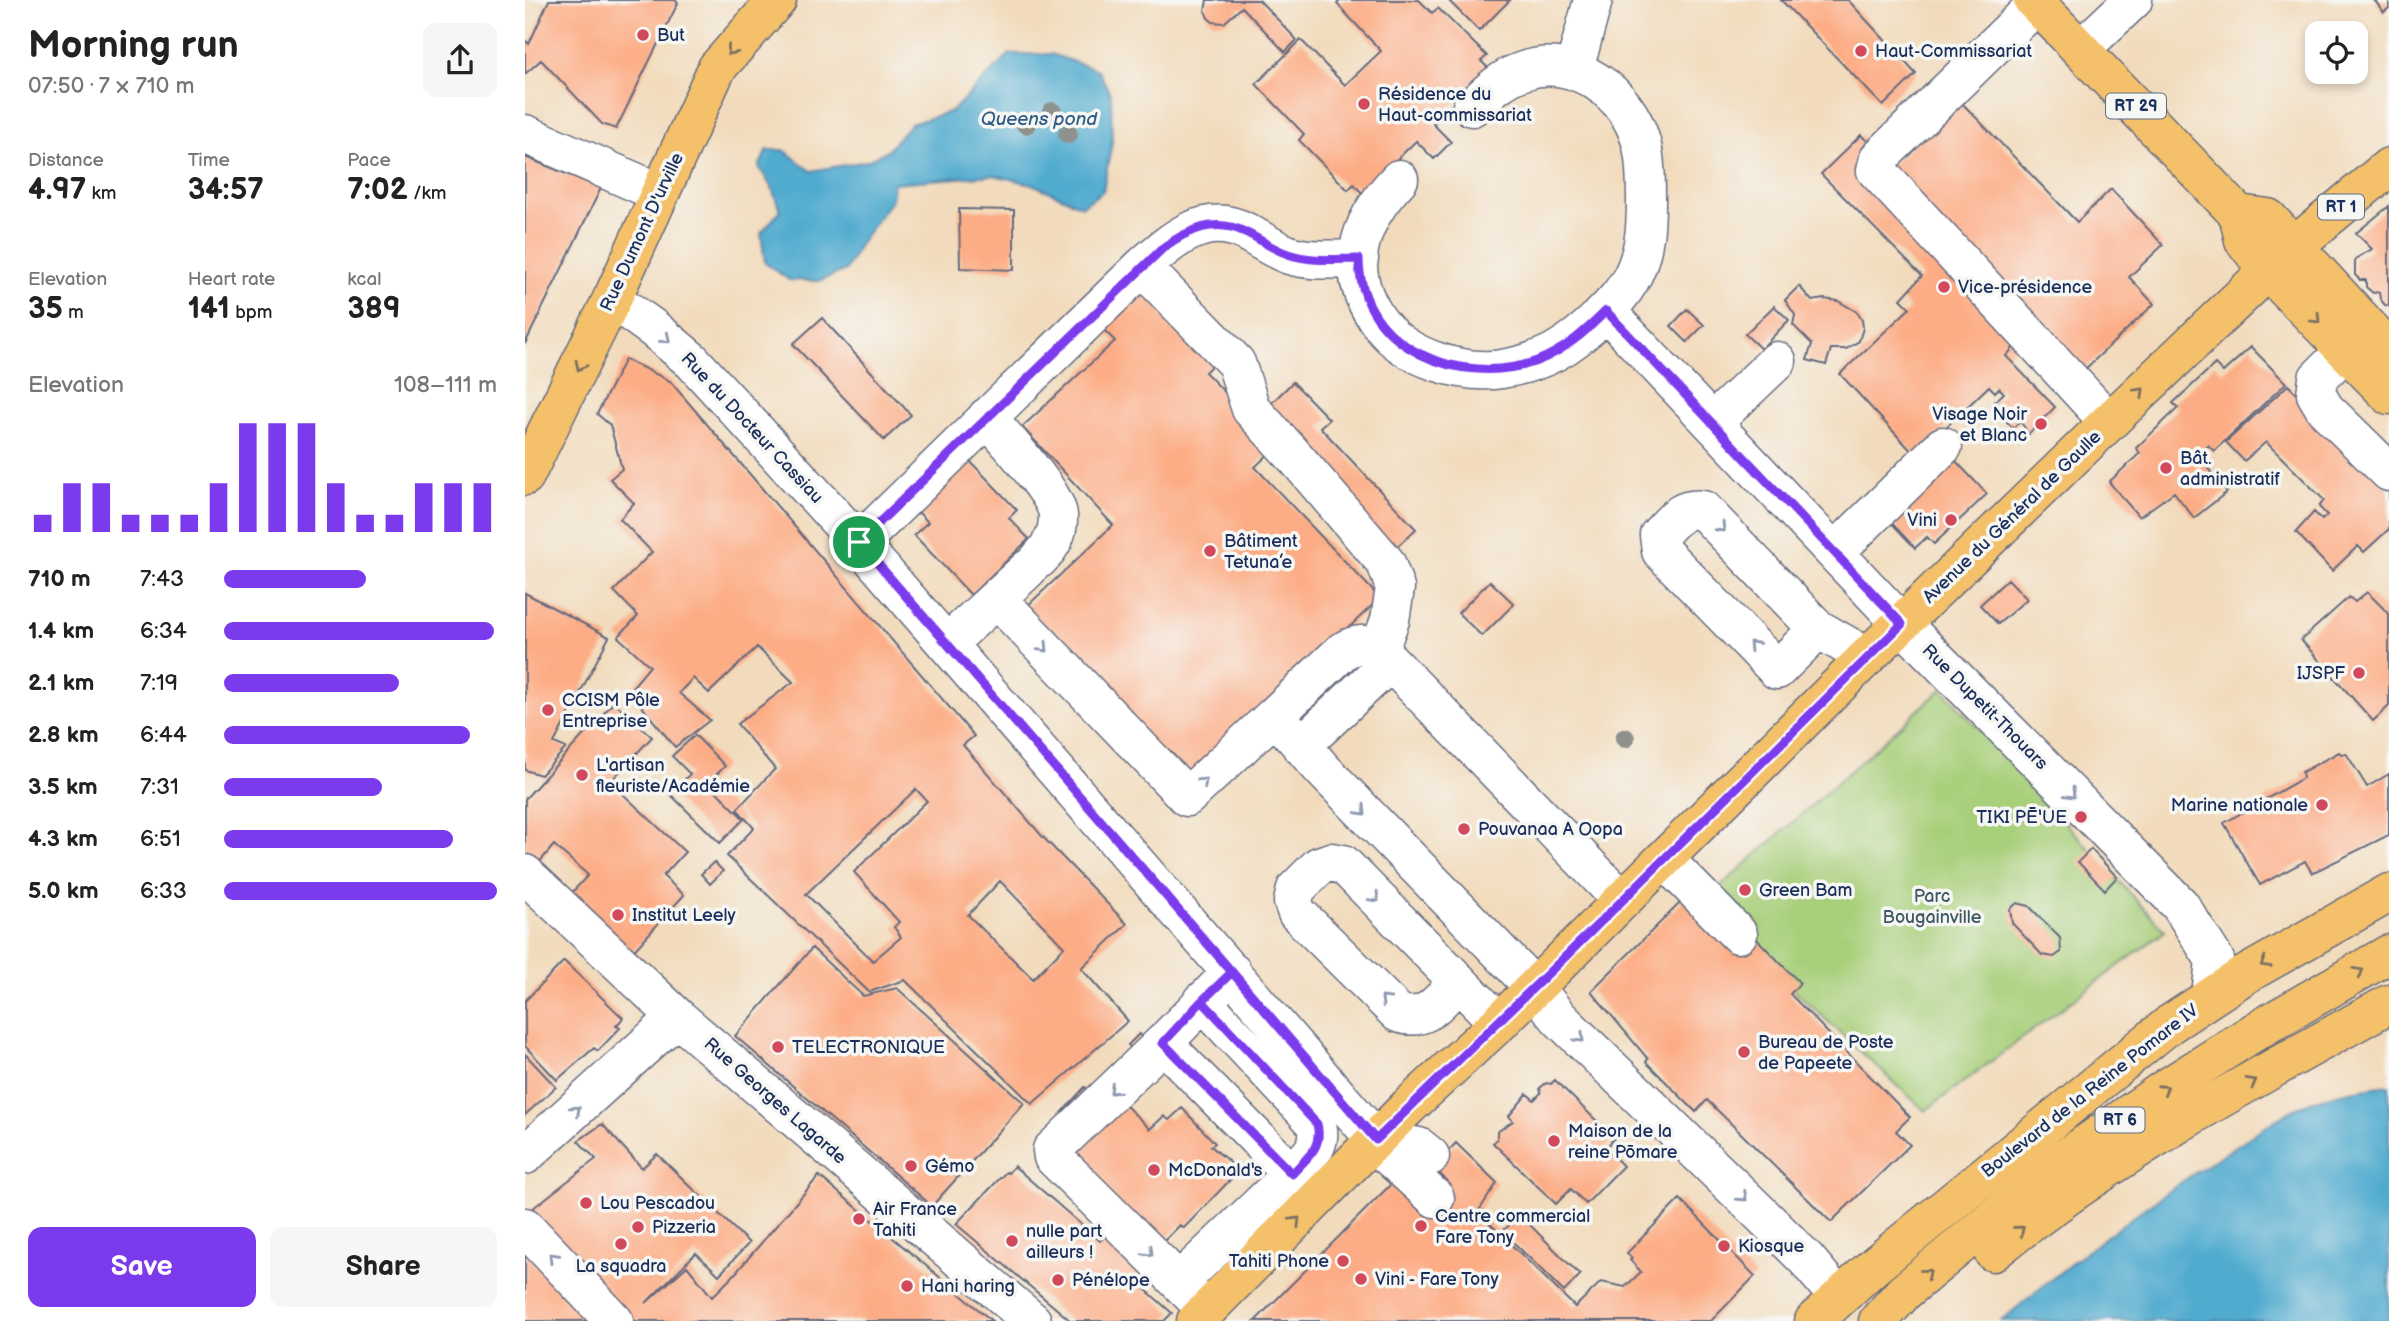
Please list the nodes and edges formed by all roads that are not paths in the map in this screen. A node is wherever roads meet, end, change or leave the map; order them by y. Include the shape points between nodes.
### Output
1 (1593, 0) edge
2 (2133, 0) edge
3 (2035, 2) edge
4 (760, 7) edge
5 (2081, 49) junction
6 (1574, 70) junction
7 (1472, 107) dead end
8 (525, 134) edge
9 (2389, 167) edge
10 (1399, 179) dead end
11 (660, 193) junction
12 (1359, 259) junction
13 (2281, 259) junction
14 (1142, 267) junction
15 (612, 299) junction
16 (1606, 311) junction
17 (2388, 345) edge
18 (2346, 349) junction
19 (1777, 361) dead end
20 (2389, 395) edge
21 (987, 417) junction
22 (2109, 422) junction
23 (1713, 423) junction
24 (1944, 446) dead end
25 (2389, 472) edge
26 (525, 476) edge
27 (859, 542) junction
28 (1835, 552) junction
29 (997, 599) junction
30 (1902, 624) junction
31 (1818, 629) dead end
32 (948, 643) junction
33 (1384, 656) junction
34 (1867, 657) junction
35 (1275, 715) junction
36 (1301, 746) junction
37 (1665, 860) junction
38 (525, 874) edge
39 (525, 889) edge
40 (2389, 893) edge
41 (1622, 900) junction
42 (2389, 924) edge
43 (1738, 934) dead end
44 (2389, 954) edge
45 (1232, 972) junction
46 (1458, 982) dead end
47 (1534, 987) junction
48 (2211, 996) junction
49 (1202, 1001) junction
50 (2389, 1004) edge
51 (673, 1021) junction
52 (1499, 1023) junction
53 (1163, 1043) junction
54 (1409, 1106) junction
55 (1375, 1141) junction
56 (525, 1156) edge
57 (1292, 1174) junction
58 (1982, 1178) junction
59 (1436, 1198) dead end
60 (525, 1227) edge
61 (1186, 1275) junction
62 (1208, 1309) edge
63 (1826, 1309) edge
64 (614, 1321) edge
65 (1032, 1321) edge
66 (1878, 1321) edge
67 (1911, 1321) edge

1 - 6 street
2 - 5 street
3 - 5 main road, RT 29
3 - 22 street via 1879,158 1876,170
4 -> 11 main road, Rue Dumont D'urville via 717,68
5 - 13 main road, RT 29 via 2238,214 2268,218
6 - 7 street via 1548,66 1521,71 1494,86
6 - 16 street via 1601,84 1620,102 1637,129 1644,158 1642,250 1630,281
8 - 11 street
9 - 13 main road, RT 1
10 - 12 street via 1370,215
11 - 15 main road, Rue Dumont D'urville
12 - 14 street via 1297,257 1245,232 1215,225 1187,232
12 - 16 street via 1366,299 1386,331 1412,350 1459,367 1497,370 1538,360 1571,343
13 - 17 main road, RT 29
13 -> 18 main road, RT 29
22 -> 13 main road, Avenue du Général de Gaulle / RT 1
14 - 21 street
14 - 33 street via 1236,363 1251,409 1386,563 1395,588
15 -> 26 main road, Rue Dumont D'urville
15 -> 27 street, Rue du Docteur Cassiau via 692,361
16 - 23 street, Rue Dupetit-Thouars
18 - 20 main road, RT 29
18 - 25 street via 2318,378 2316,394 2325,409
19 - 23 street
21 - 27 street
21 - 29 street via 1052,498 1058,514 1054,541
22 - 30 main road, Avenue du Général de Gaulle / RT 1
23 - 28 street, Rue Dupetit-Thouars
24 - 28 street
27 - 32 street, Rue du Docteur Cassiau
28 - 30 street, Rue Dupetit-Thouars
29 - 32 street
29 -> 35 street via 1187,797
30 - 34 main road, Avenue du Général de Gaulle / RT 1
30 -> 48 street, Rue Dupetit-Thouars via 2180,905 2215,960
31 - 34 street
32 - 45 street, Rue du Docteur Cassiau
33 - 35 street via 1368,645 1356,644 1343,651
33 - 36 street
33 - 41 street
34 - 37 main road, Avenue du Général de Gaulle / RT 1
35 - 36 street
36 -> 47 street
37 - 41 main road, Avenue du Général de Gaulle / RT 1
37 - 43 street
38 - 51 street, Rue Georges Lagarde
39 - 51 street, Rue Georges Lagarde
40 -> 48 main road, Boulevard de la Reine Pomare IV
41 - 47 main road, Avenue du Général de Gaulle / RT 1
42 - 58 main road, RT 6 via 2129,1080
66 -> 44 main road, RT 6 via 1904,1292 2063,1160 2256,1031
45 - 49 street
45 - 55 street, Rue du Docteur Cassiau
46 - 52 street
47 - 52 main road, Avenue du Général de Gaulle / RT 1
47 -> 63 street via 1559,1018 1807,1260
48 - 58 main road, Boulevard de la Reine Pomare IV
49 - 53 street
49 - 57 street via 1317,1124 1316,1148
67 -> 50 main road via 2042,1212 2095,1176
56 -> 51 street
51 - 65 street, Rue Georges Lagarde
52 - 54 main road, Avenue du Général de Gaulle / RT 1
53 - 57 street
53 -> 61 street via 1052,1150 1053,1157
54 - 55 main road, Avenue du Général de Gaulle / RT 1
54 - 55 street via 1431,1137 1435,1151
55 - 59 street, Rue du Docteur Cassiau
62 -> 55 main road, Avenue du Général de Gaulle / RT 1
57 - 61 street
58 - 63 main road, Boulevard de la Reine Pomare IV / RT 6
64 -> 60 street
61 - 62 street

